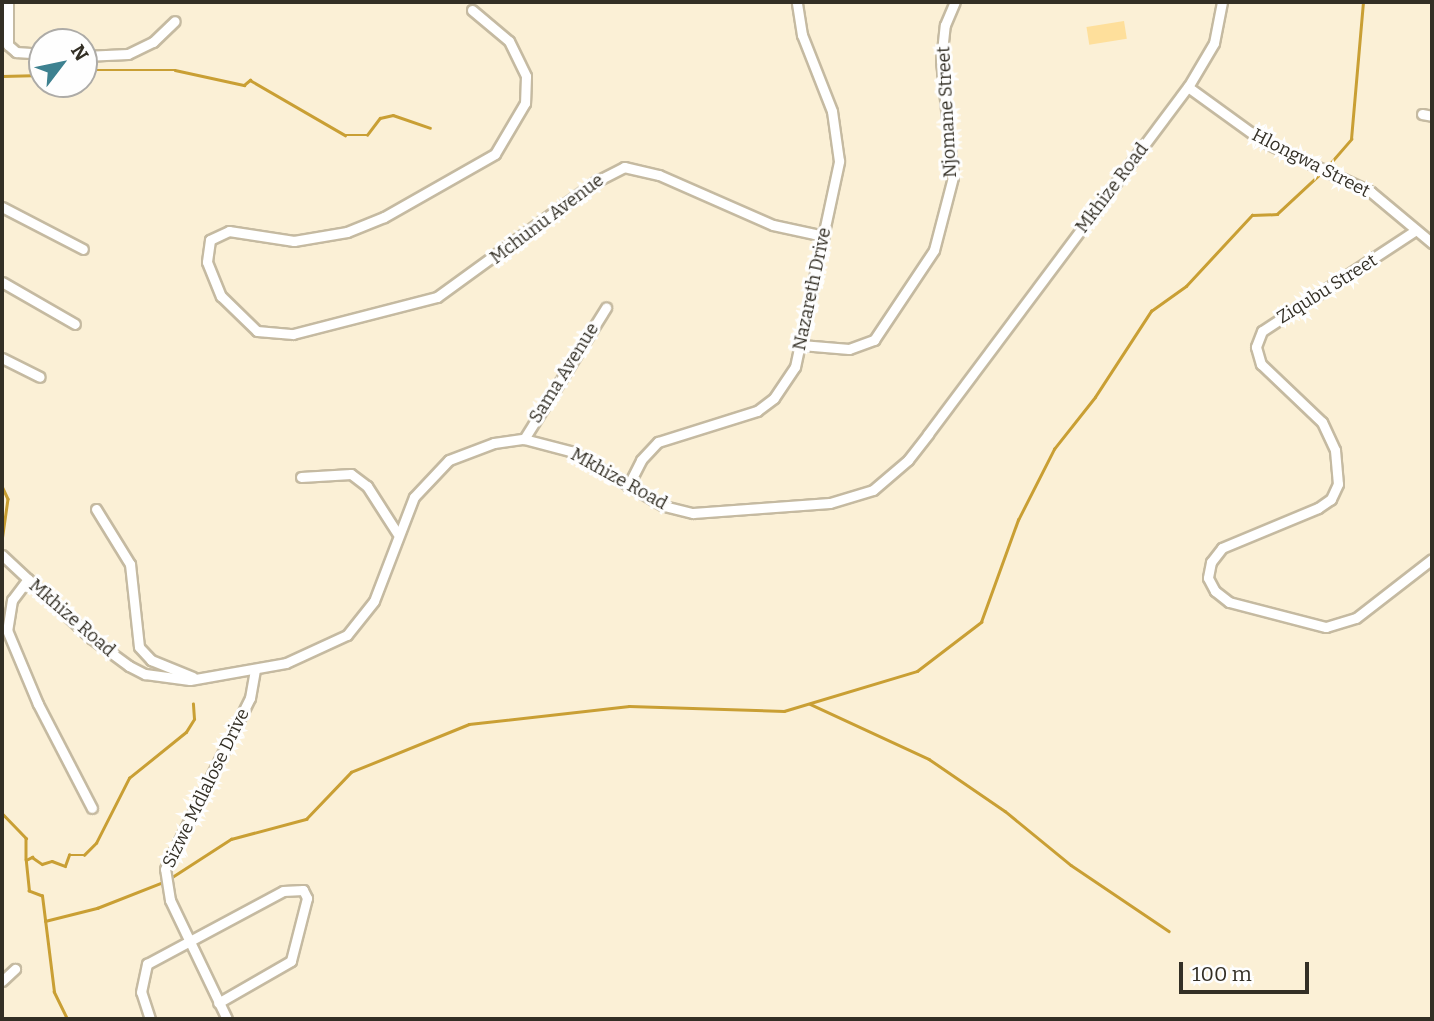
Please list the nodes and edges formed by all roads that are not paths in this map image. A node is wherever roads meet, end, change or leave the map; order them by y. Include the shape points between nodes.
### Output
1 (8, 2) edge
2 (797, 2) edge
3 (955, 2) edge
4 (1222, 2) edge
5 (472, 10) dead end
6 (175, 21) dead end
7 (28, 53) edge
8 (98, 55) edge
9 (1188, 87) junction
10 (2, 207) edge
11 (1416, 230) junction
12 (824, 236) junction
13 (1432, 243) edge
14 (83, 249) dead end
15 (2, 282) edge
16 (606, 308) dead end
17 (75, 324) dead end
18 (801, 345) junction
19 (2, 358) edge
20 (40, 377) dead end
21 (524, 439) junction
22 (301, 477) dead end
23 (628, 485) junction
24 (96, 509) dead end
25 (397, 534) junction
26 (2, 555) edge
27 (1432, 559) edge
28 (28, 579) junction
29 (255, 670) junction
30 (198, 679) junction
31 (92, 808) dead end
32 (187, 940) junction
33 (15, 969) dead end
34 (2, 981) edge
35 (218, 1003) junction
36 (150, 1019) edge
37 (227, 1019) edge

1 - 7 street via 8,45 13,51
2 - 12 street, Nazareth Drive via 800,29 837,134 839,161
3 - 18 street, Njomane Street via 944,25 941,61 953,177 934,250 874,340 849,349
4 - 9 street, Mkhize Road via 1214,43
5 - 12 street, Mchunu Avenue via 509,41 526,76 525,103 495,154 384,217 347,232 294,241 229,230 210,240 207,262 221,296 257,331 282,336 419,303 454,288 595,182 624,167 659,175 764,222
6 - 8 street via 153,42 128,54
9 - 11 street, Hlongwa Street via 1264,142 1371,192
9 - 23 street, Mkhize Road via 908,460 873,490 830,503 718,514 675,509
10 - 14 street
11 - 13 street, Hlongwa Street
11 - 27 street, Ziqubu Street via 1262,331 1256,347 1261,364 1322,422 1335,450 1338,484 1331,499 1318,508 1222,548 1211,562 1208,578 1214,591 1229,602 1326,628 1356,618
12 - 18 street, Nazareth Drive
15 - 17 street
16 - 21 street, Sama Avenue
18 - 23 street, Nazareth Drive via 793,371 774,398 744,417 658,442 641,460
19 - 20 street
21 - 23 street, Mkhize Road via 570,451
21 - 25 street, Mkhize Road via 494,443 449,460 414,496
22 - 25 street via 351,474 367,486
24 - 30 street via 130,564 139,647 151,660
25 - 29 street, Mkhize Road via 374,601 347,635 307,656
26 - 28 street, Mkhize Road
28 - 30 street, Mkhize Road via 129,666 169,680
28 - 31 street via 12,600 7,630 68,773
29 - 30 street, Mkhize Road
29 - 32 street, Sizwe Mdlalose Drive via 250,698 165,869 165,887
32 - 35 street, Sizwe Mdlalose Drive
32 - 35 street via 283,891 306,892 291,961
32 - 36 street via 160,954 143,971 141,992
33 - 34 street
35 - 37 street, Sizwe Mdlalose Drive

